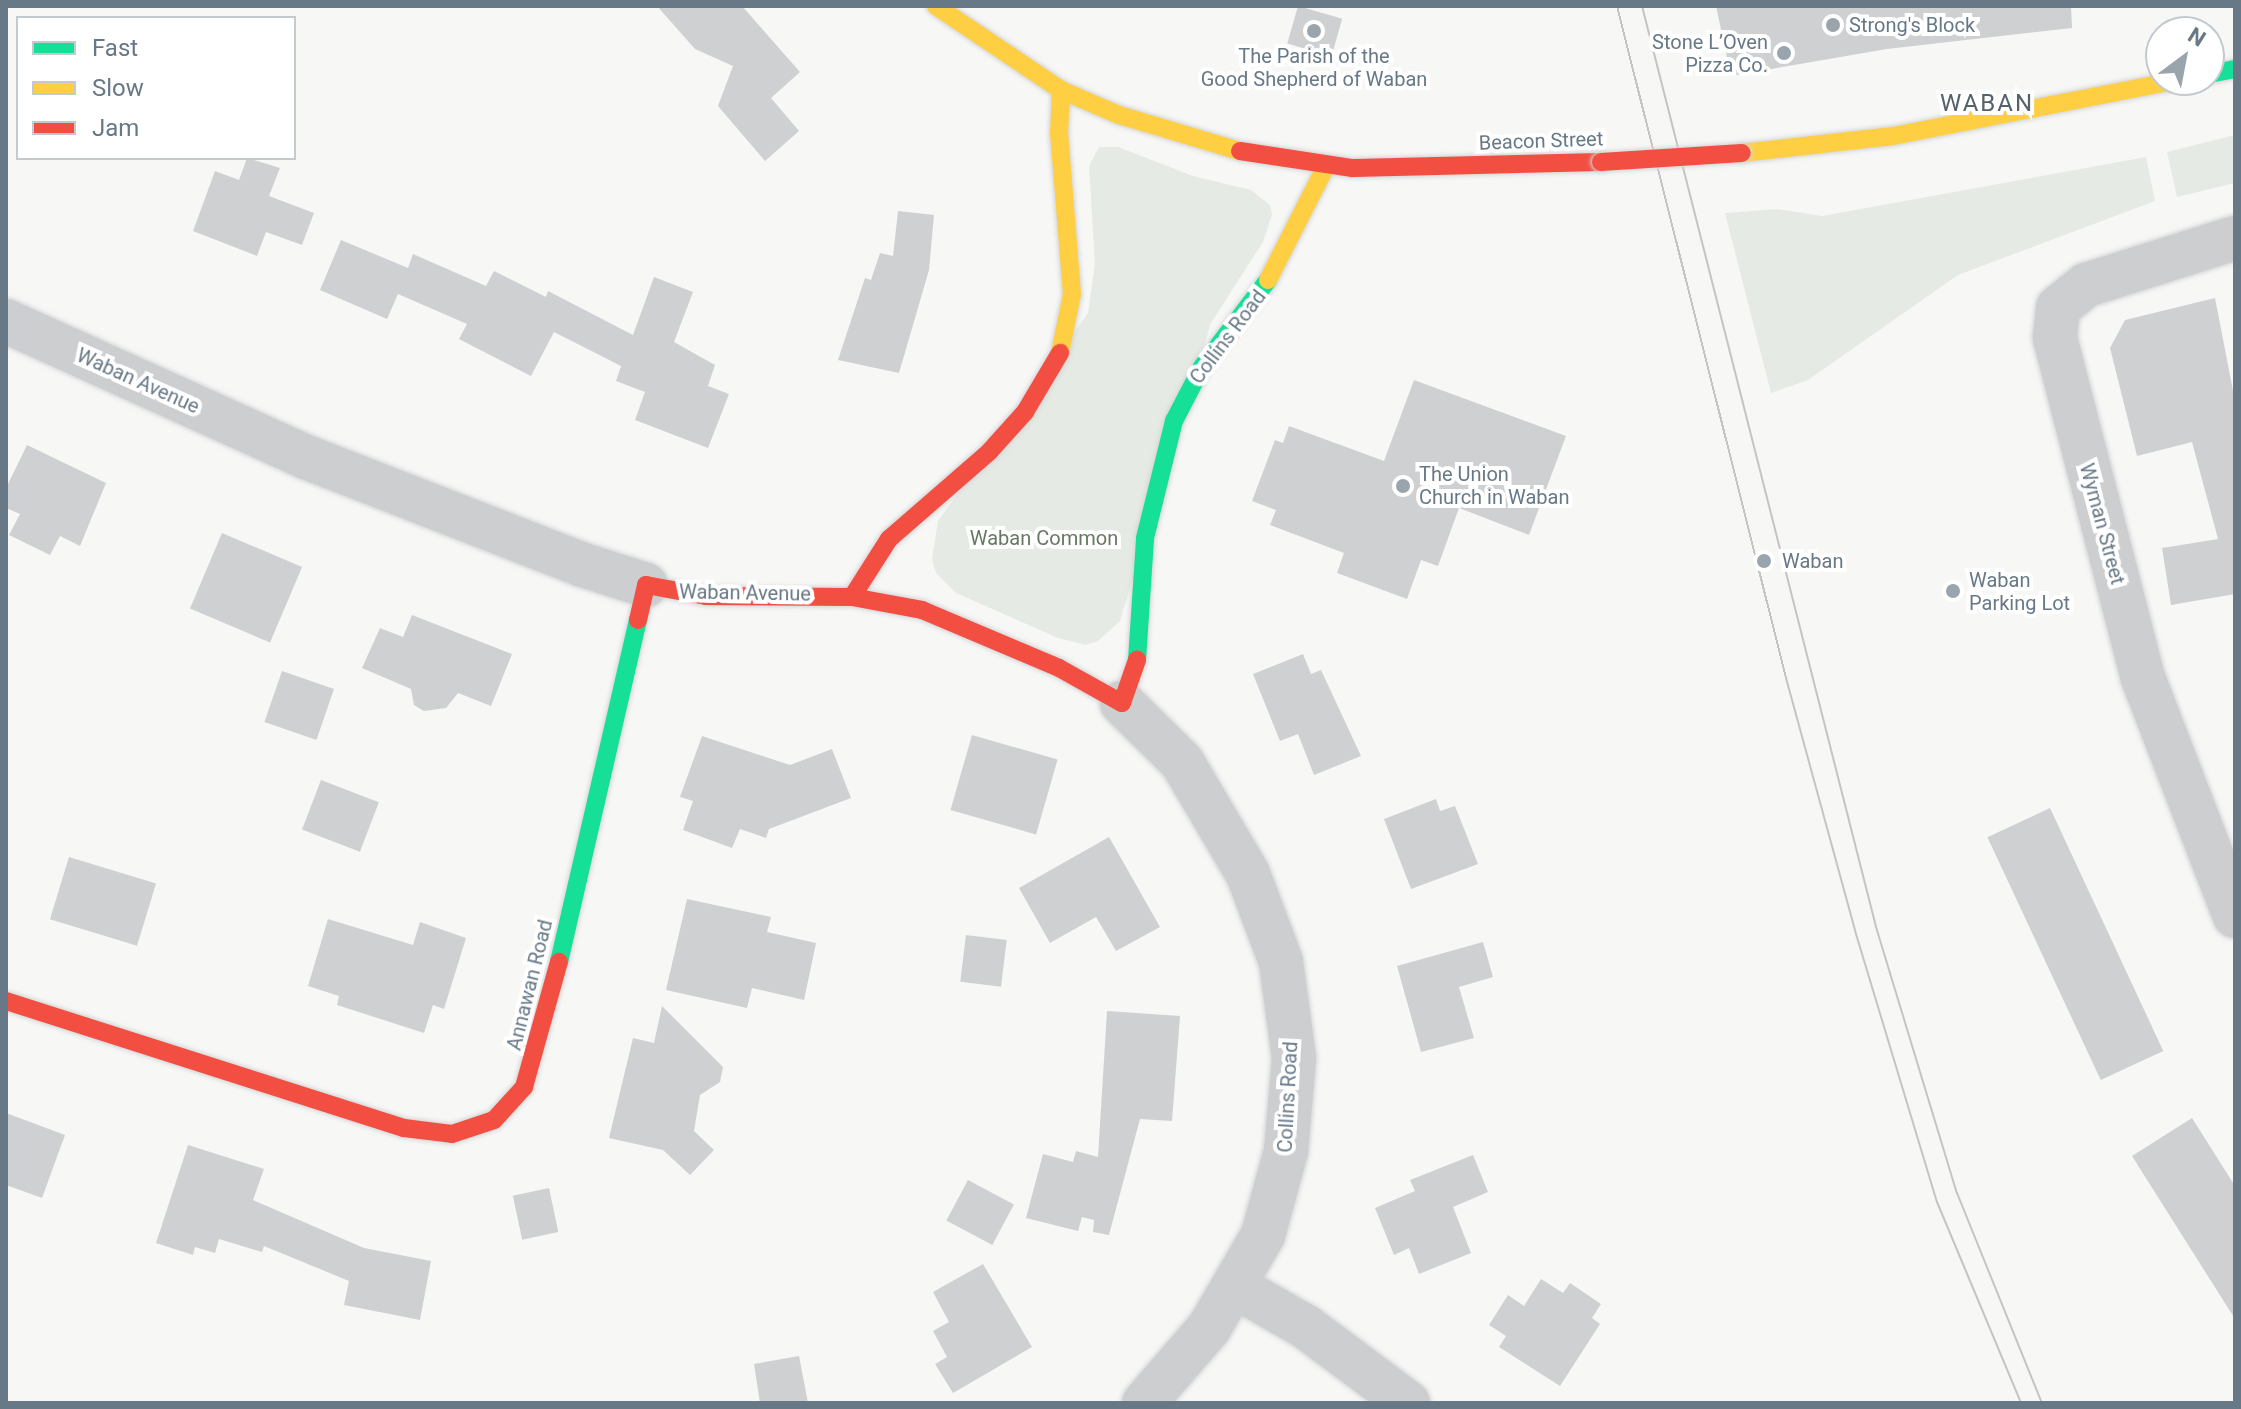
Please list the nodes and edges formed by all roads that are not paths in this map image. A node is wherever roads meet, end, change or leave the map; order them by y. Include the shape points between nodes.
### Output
1 (936, 6) edge
2 (2145, 87) edge
3 (1061, 90) junction
4 (1326, 166) junction
5 (2235, 238) edge
6 (6, 321) edge
7 (646, 585) junction
8 (852, 597) junction
9 (1122, 703) junction
10 (2235, 916) edge
11 (6, 1001) edge
12 (1236, 1287) junction
13 (1144, 1403) edge
14 (1408, 1403) edge

1 - 3 street, Beacon Street
2 - 4 street, Beacon Street, bridge via 1893,136 1742,153 1601,162
3 - 4 street, Beacon Street via 1195,140
3 - 8 street via 1059,134 1072,294 1060,352 1025,412 989,452 889,539
4 - 9 street, Collins Road via 1276,269 1202,367 1174,421 1145,538 1137,660
5 - 10 street, Wyman Street via 2086,285 2058,308 2055,338 2143,678
6 - 7 street, Waban Avenue via 320,462
7 - 8 street, Waban Avenue via 706,596
7 - 11 street, Annawan Road via 542,1037 524,1087 494,1120 452,1134 404,1128
8 - 9 street, Collins Road via 890,602 955,622
9 - 12 street, Collins Road via 1173,751 1216,813 1263,904 1281,962 1294,1058 1286,1151 1263,1235
12 - 13 street, Collins Road via 1180,1366
12 - 14 street via 1306,1327

